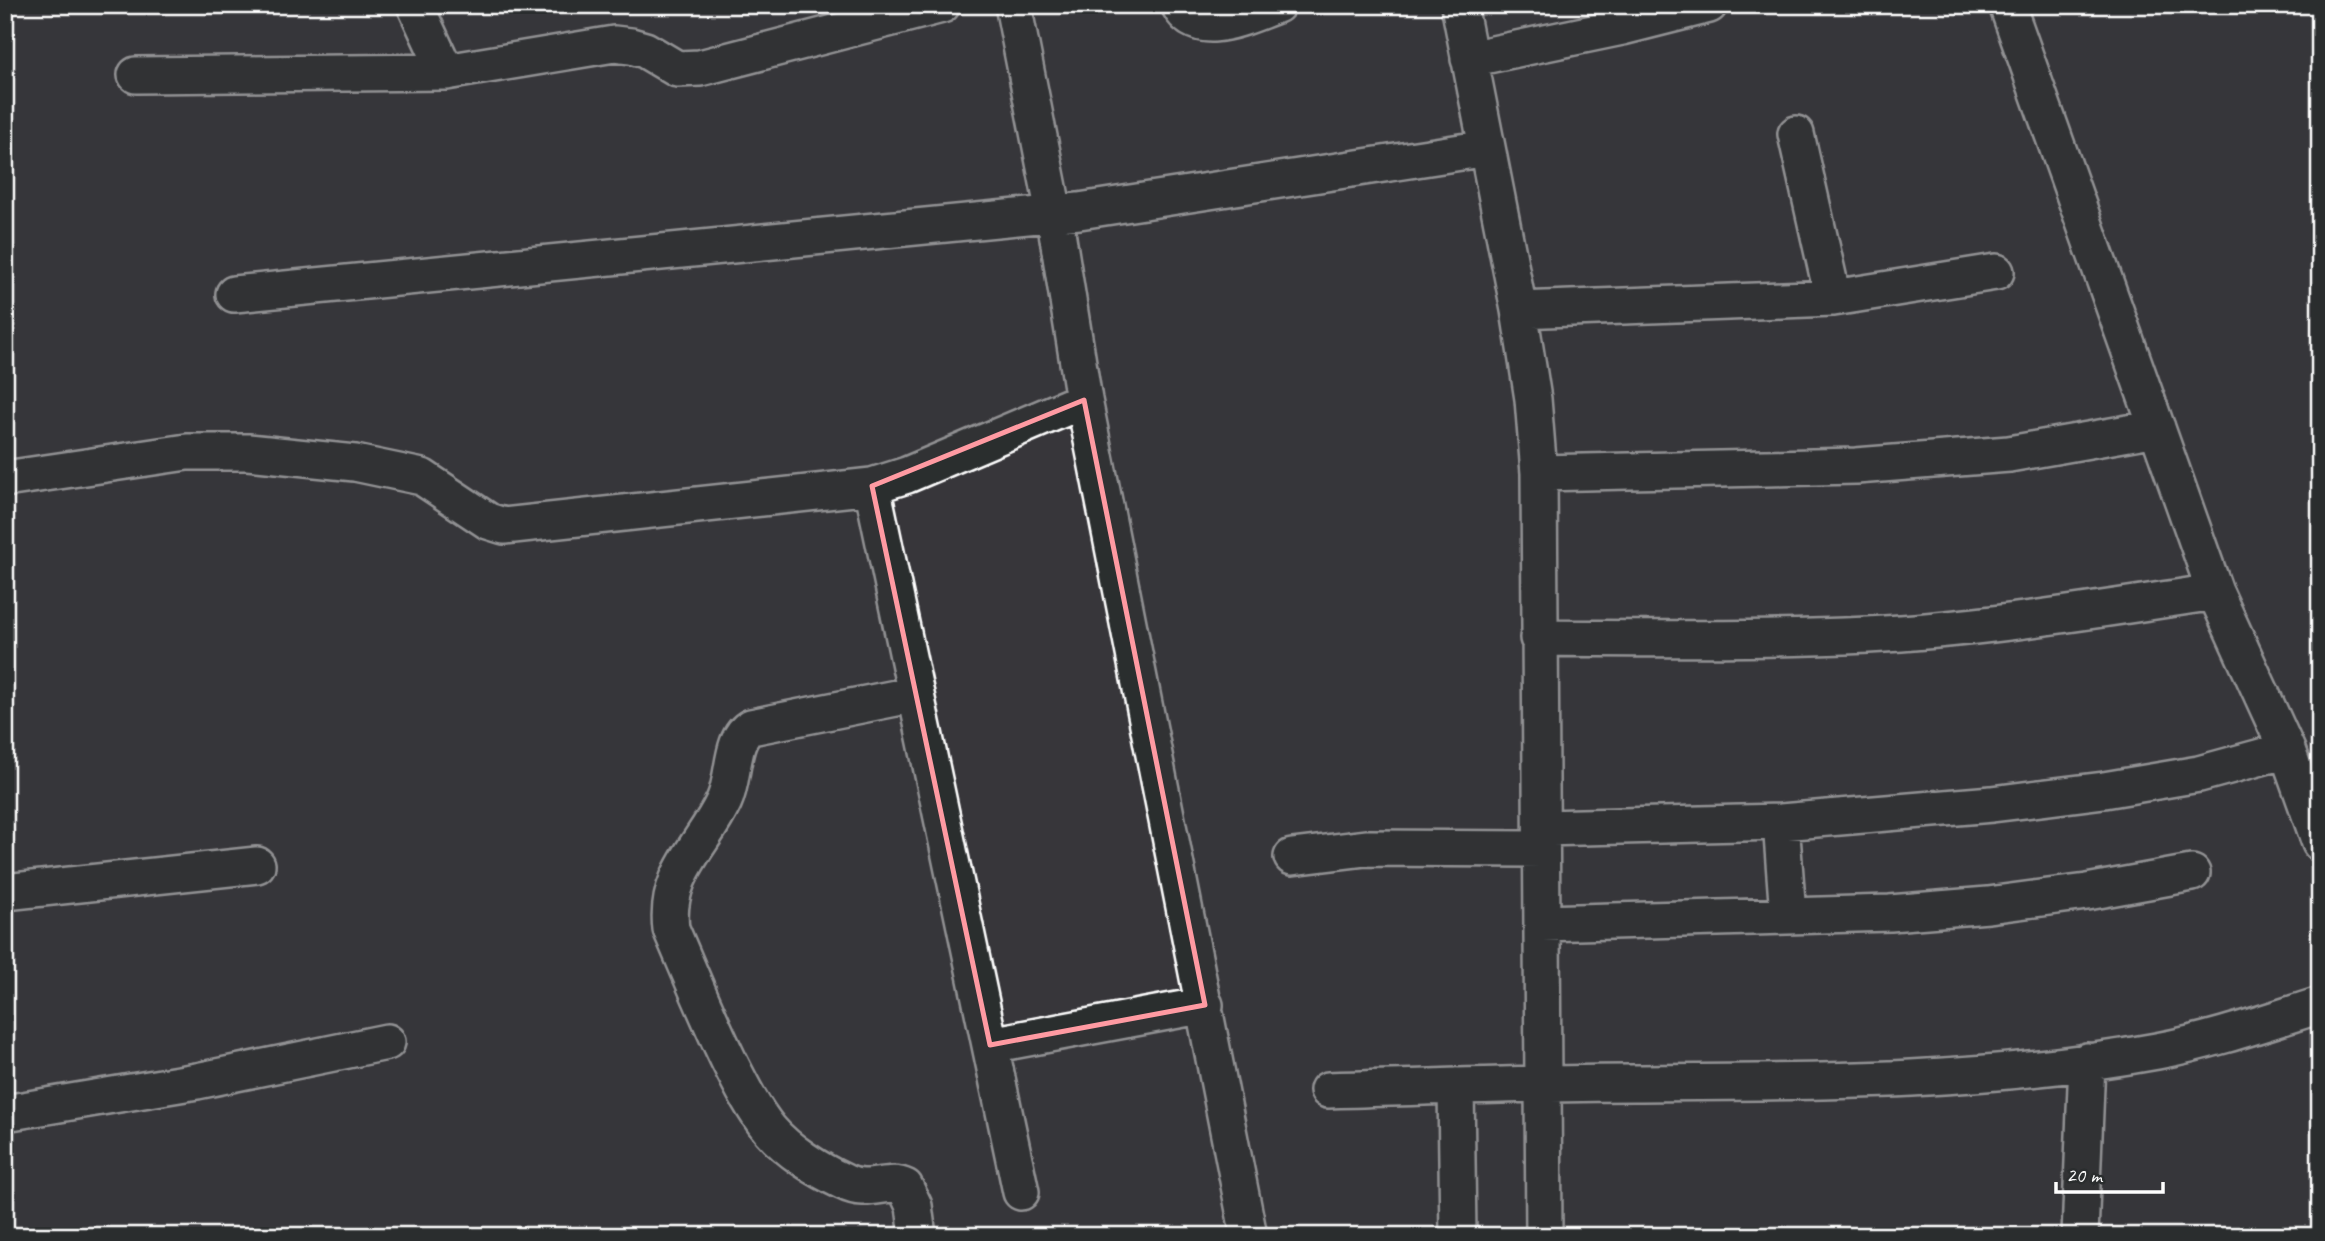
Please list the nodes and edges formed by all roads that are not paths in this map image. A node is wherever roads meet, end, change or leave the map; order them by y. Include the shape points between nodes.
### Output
1 (415, 5) edge
2 (942, 5) edge
3 (1013, 5) edge
4 (1179, 5) edge
5 (1277, 5) edge
6 (1459, 5) edge
7 (1709, 5) edge
8 (2007, 5) edge
9 (1469, 59) junction
10 (446, 72) junction
11 (136, 75) dead end
12 (1796, 134) dead end
13 (1487, 148) junction
14 (1054, 213) junction
15 (1996, 272) dead end
16 (234, 294) dead end
17 (1833, 298) junction
18 (1519, 310) junction
19 (1084, 400) junction
20 (2157, 428) junction
21 (1539, 473) junction
22 (5, 479) edge
23 (872, 486) junction
24 (2216, 592) junction
25 (1538, 638) junction
26 (916, 694) junction
27 (2287, 750) junction
28 (1781, 822) junction
29 (1542, 839) junction
30 (2320, 844) edge
31 (1292, 857) dead end
32 (257, 865) dead end
33 (2192, 873) dead end
34 (5, 892) edge
35 (1788, 915) junction
36 (1542, 923) junction
37 (1205, 1005) junction
38 (2320, 1005) edge
39 (387, 1042) dead end
40 (990, 1045) junction
41 (2087, 1061) junction
42 (1543, 1083) junction
43 (1456, 1086) junction
44 (1328, 1090) dead end
45 (5, 1113) edge
46 (1021, 1192) dead end
47 (918, 1236) edge
48 (1249, 1236) edge
49 (1458, 1236) edge
50 (1544, 1236) edge
51 (2080, 1236) edge

1 - 10 street
2 - 10 street via 700,68 677,69 645,50 614,44
3 - 14 street
4 - 5 street via 1194,22 1208,25
6 - 9 street
7 - 9 street
8 - 20 street
9 - 13 street
10 - 11 street
12 - 17 street
13 - 14 street
13 - 18 street
14 - 16 street
14 - 19 street
15 - 17 street
17 - 18 street
18 - 21 street
19 - 23 street
19 - 37 street
20 - 21 street via 2009,453 1856,467
20 - 24 street
21 - 25 street
22 - 23 street via 187,452 248,452 355,463 422,477 488,521 504,526
23 - 26 street
24 - 25 street via 2018,622 1870,635 1726,640
24 - 27 street
25 - 29 street
26 - 40 street
26 - 47 street via 743,732 730,788 683,867 669,913 671,929 710,1023 749,1100 772,1132 808,1162 845,1183 869,1189 905,1187 914,1206
27 - 28 street via 2199,774 2104,790
27 - 30 street
28 - 29 street
28 - 35 street
29 - 31 street via 1366,848
29 - 36 street
32 - 34 street
33 - 35 street via 1989,905
35 - 36 street
36 - 42 street
37 - 40 street
37 - 48 street
38 - 41 street via 2158,1051
39 - 45 street via 197,1081
40 - 46 street
41 - 42 street via 1967,1076 1888,1080
41 - 51 street
42 - 43 street
42 - 50 street
43 - 44 street
43 - 49 street

